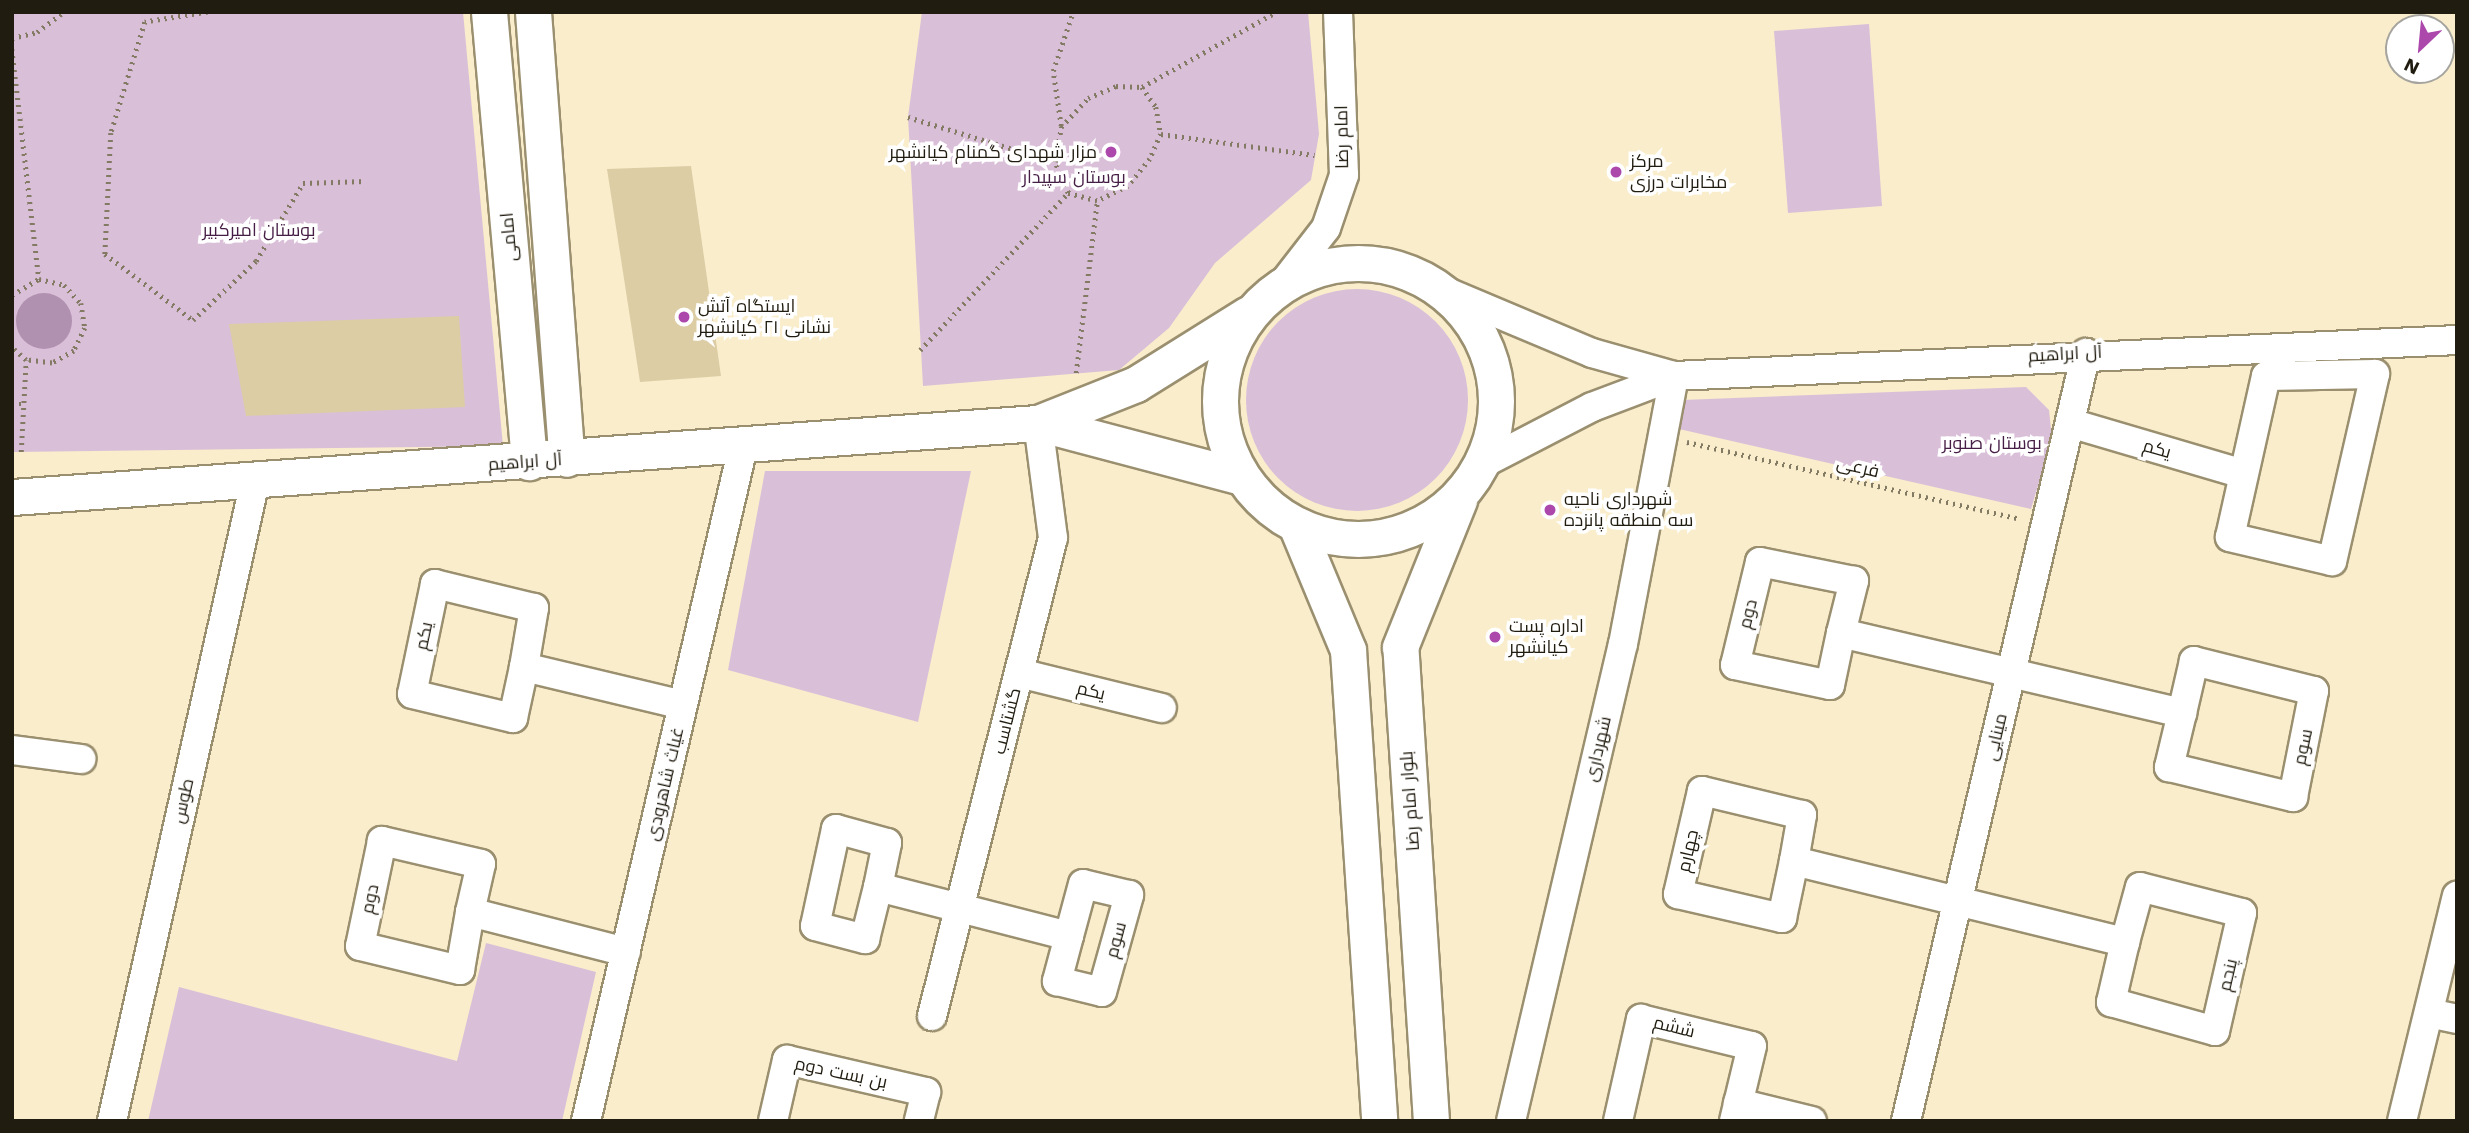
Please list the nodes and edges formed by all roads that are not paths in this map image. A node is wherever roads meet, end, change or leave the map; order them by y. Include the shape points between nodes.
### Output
1 (489, 12) edge
2 (533, 12) edge
3 (1338, 12) edge
4 (1281, 286) junction
5 (1442, 290) junction
6 (1254, 310) junction
7 (2457, 340) edge
8 (2087, 353) junction
9 (1674, 376) junction
10 (1038, 423) junction
11 (2070, 423) junction
12 (743, 447) junction
13 (567, 459) junction
14 (529, 462) junction
15 (1482, 464) junction
16 (2243, 474) junction
17 (1242, 477) junction
18 (255, 481) junction
19 (1462, 494) junction
20 (12, 497) edge
21 (1296, 525) junction
22 (1841, 633) junction
23 (524, 667) junction
24 (2011, 673) junction
25 (1019, 674) junction
26 (683, 705) junction
27 (1162, 708) dead end
28 (2182, 713) junction
29 (12, 750) edge
30 (81, 759) dead end
31 (1794, 860) junction
32 (878, 887) dead end
33 (2457, 896) edge
34 (1957, 904) junction
35 (960, 908) junction
36 (470, 912) junction
37 (1069, 936) dead end
38 (2125, 942) junction
39 (626, 952) junction
40 (2429, 1013) junction
41 (932, 1016) dead end
42 (2457, 1019) edge
43 (1736, 1112) edge
44 (112, 1121) edge
45 (586, 1121) edge
46 (773, 1121) edge
47 (919, 1121) edge
48 (1379, 1121) edge
49 (1431, 1121) edge
50 (1511, 1121) edge
51 (1618, 1121) edge
52 (1812, 1121) edge
53 (1906, 1121) edge
54 (2402, 1121) edge

1 - 14 main road, امامی
2 - 13 main road
3 - 4 street, امام رضا via 1344,175 1326,228
4 - 5 main road via 1345,263 1401,270
4 - 6 main road
5 - 9 street via 1592,354
5 - 15 main road via 1469,318 1488,351 1497,389 1495,427
6 - 10 main road via 1136,384
6 - 17 main road via 1234,340 1221,386 1226,445
7 - 8 street, آل ابراهیم
8 - 9 street, آل ابراهیم
8 - 11 street, مینایی
9 - 15 street via 1592,407
9 - 50 street, شهرداری via 1623,644
10 - 12 main road, آل ابراهیم
10 - 17 main road
10 - 25 street, گشتاسب via 1054,538
11 - 16 street, یکم
11 - 24 street, مینایی
12 - 13 main road, آل ابراهیم
12 - 26 street, غیاث شاهرودی
13 - 14 main road, آل ابراهیم
14 - 18 main road, آل ابراهیم
15 - 19 main road
16 - 16 street via 2230,537 2332,561 2375,374 2266,376
17 - 21 main road
18 - 20 main road, آل ابراهیم
18 - 44 street, طوس
19 - 21 main road via 1402,533 1330,537
19 - 49 main road, بلوار امام رضا via 1400,647
21 - 48 main road via 1348,650
22 - 22 street, دوم via 1830,685 1735,664 1760,562 1854,581
22 - 24 street
23 - 23 street, یکم via 513,718 412,694 435,584 534,608
23 - 26 street
24 - 28 street
24 - 34 street, مینایی
25 - 27 street, یکم
25 - 35 street, گشتاسب
26 - 39 street, غیاث شاهرودی
28 - 28 street, سوم via 2169,767 2293,797 2314,691 2194,662
29 - 30 street
31 - 31 street, چهارم via 1782,918 1678,894 1702,791 1801,815
31 - 34 street
32 - 35 street
33 - 40 street
34 - 38 street
34 - 53 street, مینایی
35 - 37 street
35 - 41 street, گشتاسب
36 - 36 street, دوم via 460,970 360,946 382,841 481,864
36 - 39 street
38 - 38 street, پنجم via 2111,1002 2215,1031 2242,914 2140,887
39 - 45 street, غیاث شاهرودی
40 - 42 street
40 - 54 street
43 - 51 street, ششم via 1752,1046 1641,1019
43 - 52 street, ششم
46 - 47 street, بن بست دوم via 787,1060 926,1092

